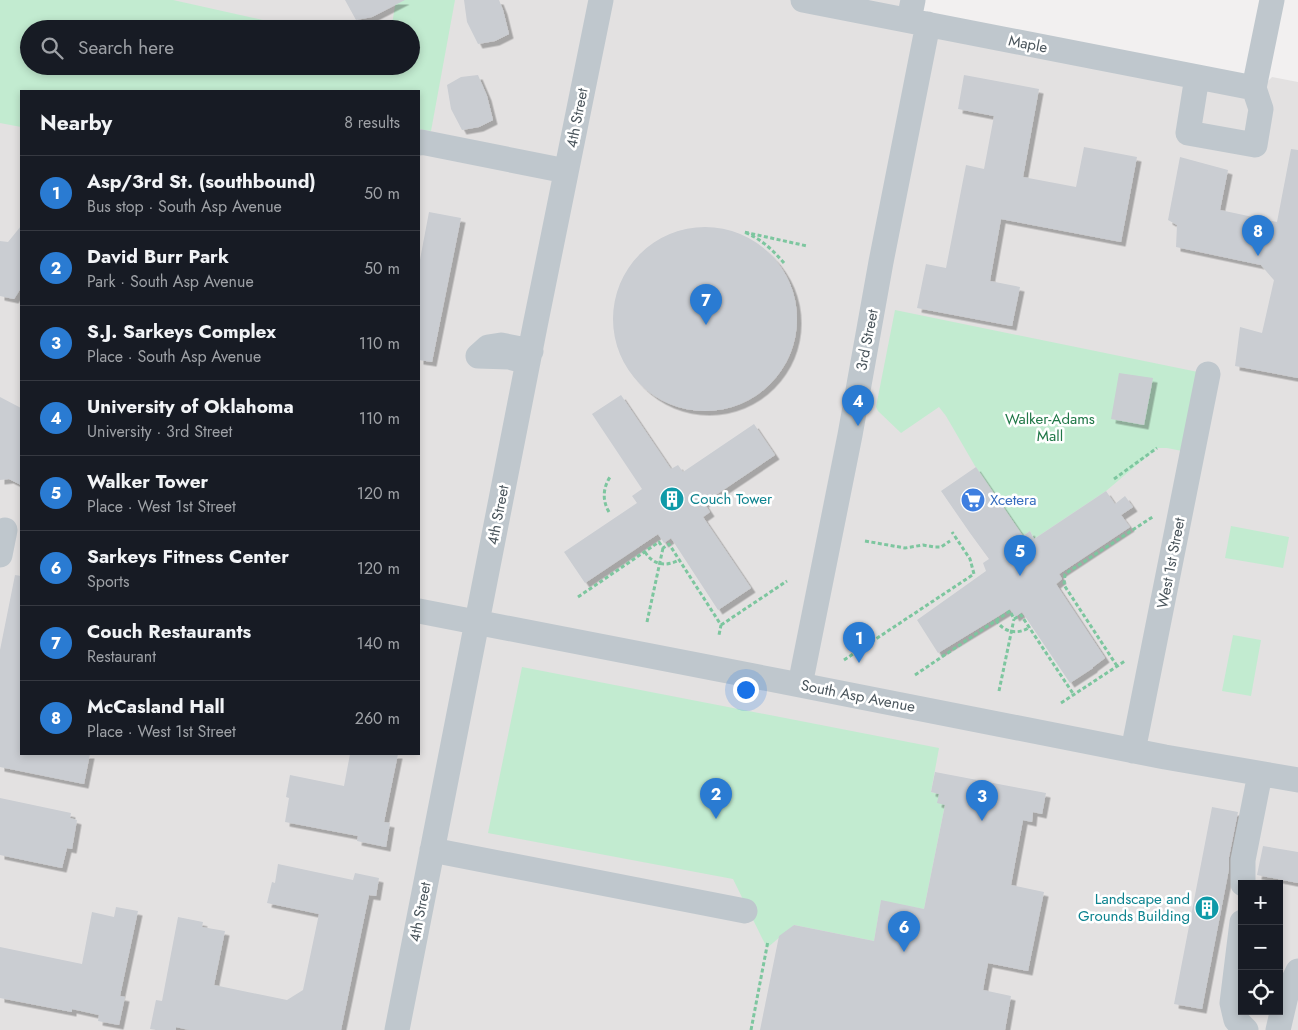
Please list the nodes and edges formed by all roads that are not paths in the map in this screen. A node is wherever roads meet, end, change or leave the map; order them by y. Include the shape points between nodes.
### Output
1 (601, 0) edge
2 (803, 0) edge
3 (1272, 0) edge
4 (917, 15) edge
5 (1197, 77) junction
6 (1254, 88) junction
7 (420, 142) edge
8 (566, 171) junction
9 (1208, 374) dead end
10 (9, 530) edge
11 (0, 554) edge
12 (420, 612) edge
13 (477, 623) junction
14 (800, 685) junction
15 (1133, 751) junction
16 (1260, 774) junction
17 (1298, 780) edge
18 (432, 850) junction
19 (1243, 880) edge
20 (745, 911) dead end
21 (1242, 925) edge
22 (1298, 971) edge
23 (397, 1030) edge
24 (1246, 1030) edge
25 (1278, 1030) edge

1 - 8 street, 4th Street
2 - 4 street, Maple
3 - 6 street
4 - 5 street, Maple
4 - 14 street, 3rd Street via 881,262
5 - 6 street, Maple
5 - 6 street via 1188,133 1255,144 1262,109
7 - 8 street
8 - 13 street, 4th Street
9 - 15 street, West 1st Street
10 - 11 street
12 - 13 street, South Asp Avenue
13 - 14 street, South Asp Avenue
13 - 18 street, 4th Street
14 - 15 street, South Asp Avenue
15 - 16 street, South Asp Avenue
16 - 17 street, South Asp Avenue
16 - 19 street via 1243,860
18 - 20 street
18 - 23 street, 4th Street
21 - 24 street via 1232,1003 1236,1020
22 - 25 street via 1286,996

